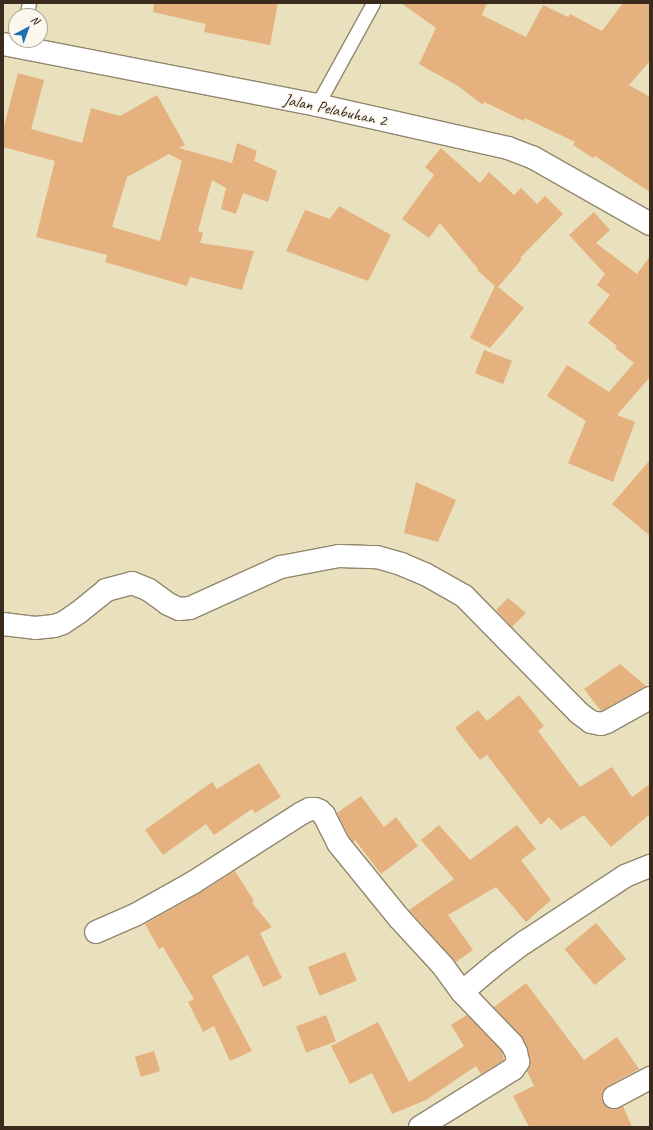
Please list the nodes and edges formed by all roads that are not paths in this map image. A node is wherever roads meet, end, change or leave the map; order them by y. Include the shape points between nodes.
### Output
1 (373, 3) edge
2 (33, 48) edge
3 (317, 105) junction
4 (650, 224) edge
5 (3, 624) edge
6 (650, 698) edge
7 (650, 866) edge
8 (96, 932) dead end
9 (462, 992) junction
10 (650, 1078) edge
11 (614, 1097) dead end
12 (420, 1127) edge

1 - 3 lane
2 - 3 street, Jalan Pelabuhan 2
3 - 4 street, Jalan Pelabuhan 2 via 508,148 534,158
5 - 6 street via 35,628 64,623 106,590 132,583 149,590 179,609 190,608 281,567 339,556 377,557 425,574 464,596 579,713 591,722 607,722
7 - 9 street via 625,876 525,942
8 - 9 street via 135,915 194,882 302,813 315,809 324,815 338,843 443,966
9 - 12 street via 512,1044 518,1062 513,1069
10 - 11 street

